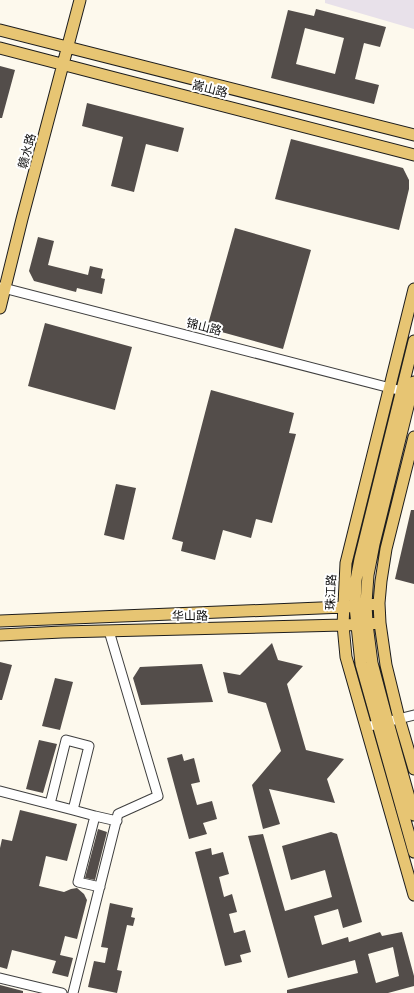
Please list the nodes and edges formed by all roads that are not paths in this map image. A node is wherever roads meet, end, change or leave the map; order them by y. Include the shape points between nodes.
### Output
1 (73, 0) edge
2 (80, 0) edge
3 (0, 30) edge
4 (64, 47) junction
5 (0, 48) edge
6 (60, 63) junction
7 (414, 135) edge
8 (414, 155) edge
9 (2, 288) edge
10 (414, 289) edge
11 (0, 308) edge
12 (414, 341) edge
13 (414, 382) edge
14 (389, 388) junction
15 (402, 391) junction
16 (414, 437) edge
17 (379, 604) junction
18 (361, 606) junction
19 (344, 607) junction
20 (0, 621) edge
21 (380, 623) junction
22 (362, 624) junction
23 (343, 625) junction
24 (109, 631) junction
25 (0, 635) edge
26 (414, 715) edge
27 (399, 718) junction
28 (382, 723) junction
29 (366, 727) junction
30 (414, 769) edge
31 (0, 791) edge
32 (50, 804) junction
33 (73, 810) junction
34 (414, 815) edge
35 (95, 816) junction
36 (116, 821) junction
37 (414, 852) edge
38 (100, 887) junction
39 (414, 895) edge
40 (0, 978) edge
41 (62, 993) edge
42 (73, 993) edge

1 - 4 main road, 赣水路
2 - 4 main road, 赣水路
3 - 4 main road, 嵩山路
4 - 6 main road, 赣水路
4 - 7 main road, 嵩山路
5 - 6 main road, 嵩山路
6 - 8 main road, 嵩山路
6 - 9 main road, 赣水路
9 - 11 main road, 赣水路
9 - 14 street, 锦山路
10 - 14 main road, 珠江路
12 - 15 main road, 珠江路
13 - 18 main road, 珠江路
14 - 15 street, 锦山路
14 - 19 main road, 珠江路 via 346,562
15 - 18 main road, 珠江路 via 360,559 356,580
16 - 17 main road via 386,549
17 - 18 main road, 华山路
17 - 21 main road
18 - 19 main road, 华山路
18 - 22 main road, 珠江路
19 - 20 main road, 华山路
19 - 23 main road, 珠江路
21 - 22 main road, 华山路
21 - 27 main road via 386,665
22 - 23 main road, 华山路
22 - 28 main road, 珠江路 via 361,664
23 - 24 main road, 华山路
23 - 29 main road, 珠江路 via 346,657
24 - 25 main road, 华山路
24 - 36 street via 158,796 118,814
26 - 27 street
27 - 28 street
27 - 30 main road
28 - 29 street
28 - 34 main road, 珠江路
28 - 37 main road, 珠江路
29 - 39 main road, 珠江路
31 - 32 street
32 - 33 street
32 - 33 street via 66,740 89,746
33 - 35 street
35 - 36 street
35 - 38 street via 78,882
36 - 38 street
38 - 42 street
40 - 41 street

